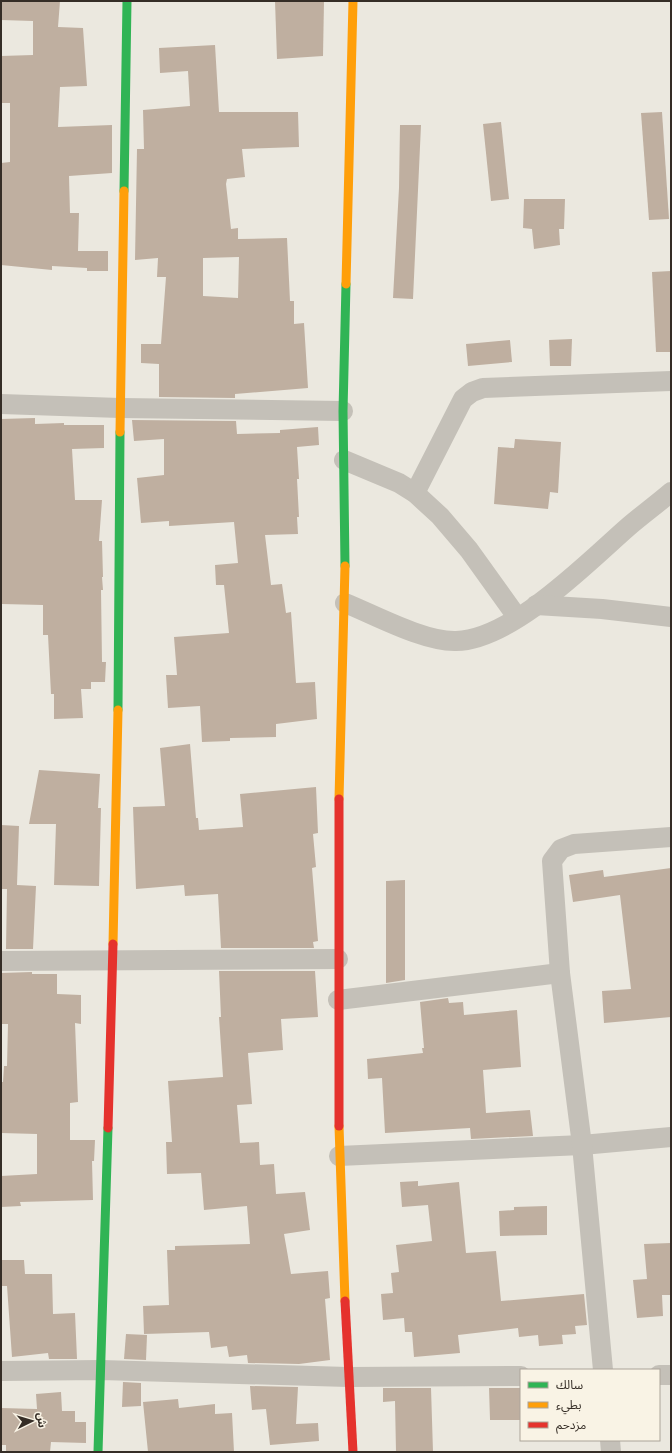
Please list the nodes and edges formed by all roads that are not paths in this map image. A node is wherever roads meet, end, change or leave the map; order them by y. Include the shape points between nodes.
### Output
1 (126, 1) edge
2 (353, 1) edge
3 (671, 381) edge
4 (1, 404) edge
5 (120, 408) junction
6 (343, 411) junction
7 (344, 460) junction
8 (671, 492) edge
9 (415, 493) junction
10 (344, 603) junction
11 (536, 605) junction
12 (517, 617) junction
13 (671, 617) edge
14 (671, 837) edge
15 (338, 959) junction
16 (113, 961) junction
17 (1, 962) edge
18 (560, 973) junction
19 (338, 1000) junction
20 (671, 1137) edge
21 (582, 1145) junction
22 (339, 1156) junction
23 (603, 1369) edge
24 (1, 1370) edge
25 (101, 1370) junction
26 (660, 1375) edge
27 (671, 1375) edge
28 (520, 1376) edge
29 (348, 1377) junction
30 (610, 1441) edge
31 (98, 1452) edge
32 (353, 1452) edge
33 (611, 1452) edge

1 - 5 street
2 - 6 street
3 - 9 street via 483,388 472,392 464,399
4 - 5 street
5 - 6 street
5 - 16 street via 118,763
6 - 7 street
7 - 9 street via 399,483
7 - 10 street
8 - 11 street
9 - 12 street via 440,516 469,550
10 - 12 street via 411,630 444,640 457,641 477,637 496,630
10 - 15 street via 340,707
11 - 12 street
11 - 13 street
14 - 18 street via 574,844 561,849 552,861
15 - 16 street
15 - 19 street
16 - 17 street
16 - 25 street
18 - 19 street
18 - 21 street
19 - 22 street
20 - 21 street
21 - 22 street
21 - 23 street
22 - 29 street
24 - 25 street
25 - 29 street
25 - 31 street
26 - 27 street
28 - 29 street
29 - 32 street
30 - 33 street

